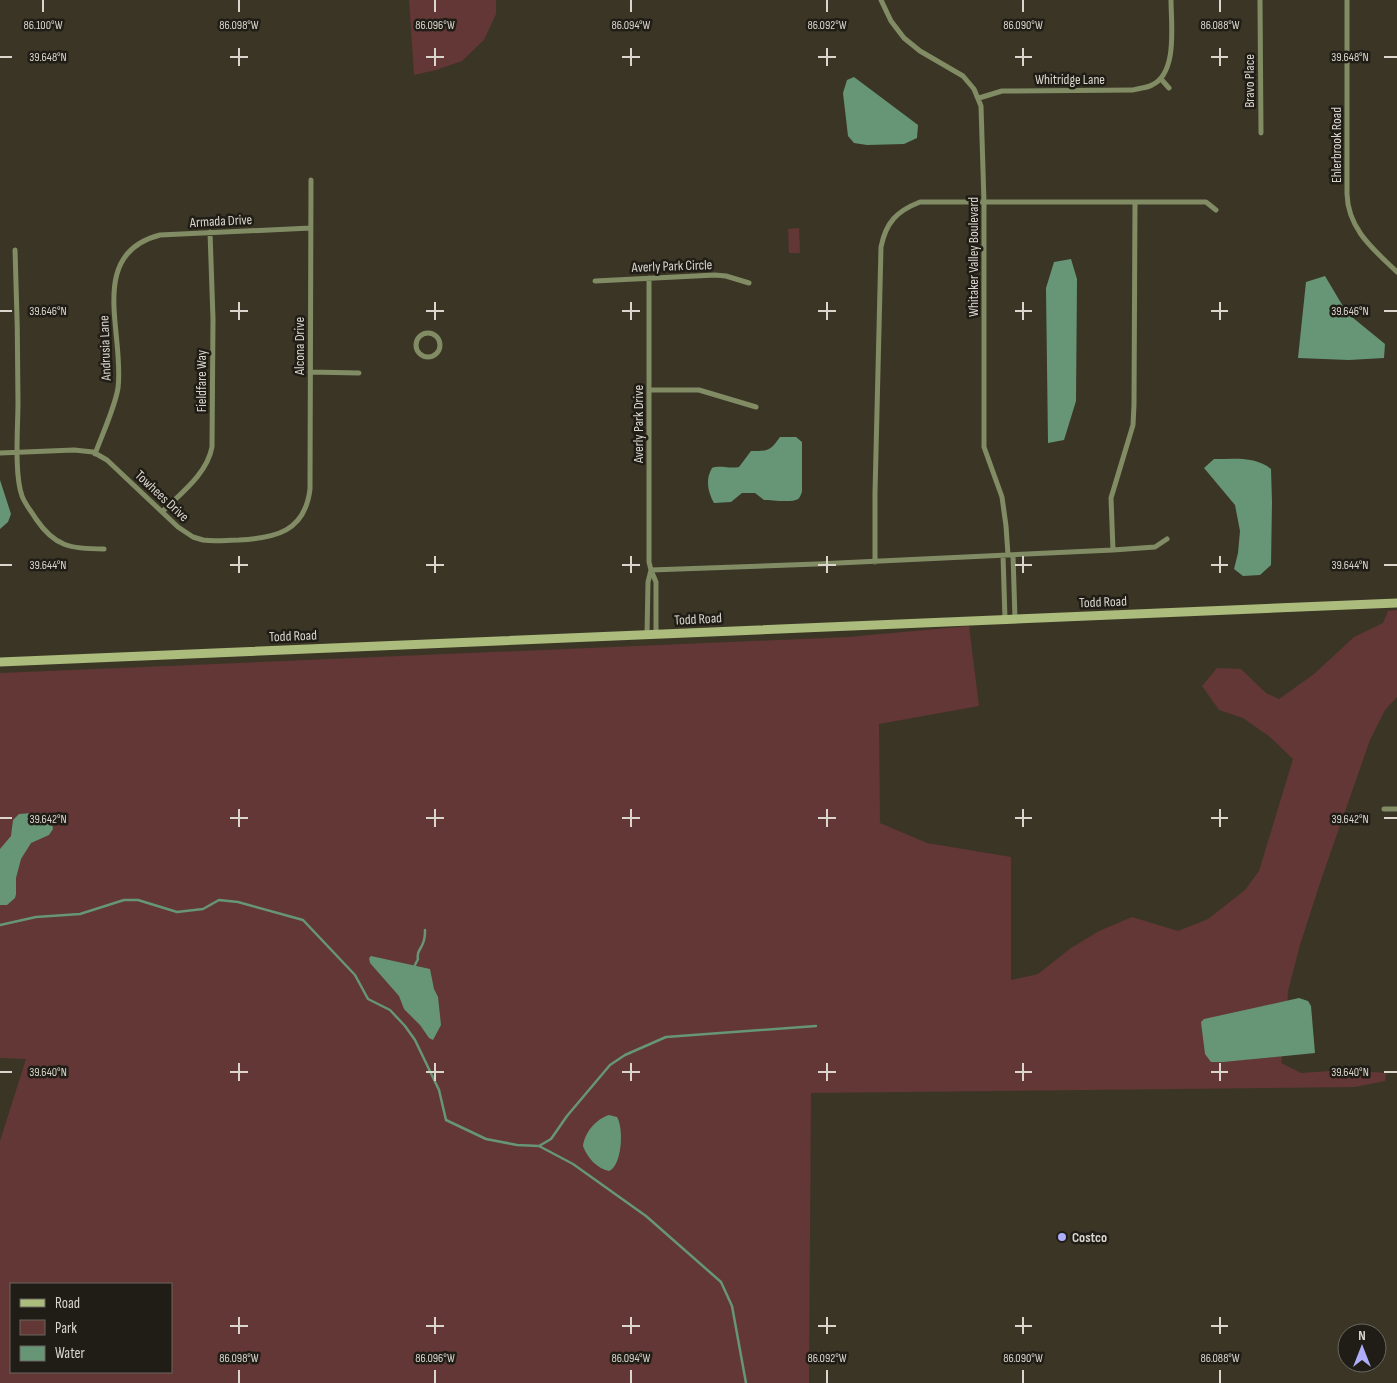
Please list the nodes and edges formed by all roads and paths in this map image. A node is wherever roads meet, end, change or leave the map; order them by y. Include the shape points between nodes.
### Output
1 (882, 0) edge
2 (1171, 0) edge
3 (1260, 0) edge
4 (1347, 0) edge
5 (1161, 79) junction
6 (1169, 88) dead end
7 (978, 98) junction
8 (1260, 133) dead end
9 (311, 180) dead end
10 (984, 202) junction
11 (1135, 202) junction
12 (1216, 210) dead end
13 (311, 228) junction
14 (210, 232) junction
15 (135, 245) joint
16 (15, 250) dead end
17 (1397, 272) edge
18 (649, 278) junction
19 (595, 281) dead end
20 (749, 283) dead end
21 (428, 357) joint
22 (310, 372) junction
23 (359, 373) dead end
24 (650, 390) junction
25 (756, 407) dead end
26 (18, 452) junction
27 (0, 453) edge
28 (95, 454) junction
29 (304, 511) joint
30 (162, 512) junction
31 (1167, 539) dead end
32 (104, 548) dead end
33 (1113, 550) junction
34 (1008, 555) junction
35 (875, 562) junction
36 (651, 570) junction
37 (1397, 603) edge
38 (1004, 619) junction
39 (1015, 619) junction
40 (651, 635) junction
41 (0, 662) edge
42 (1384, 809) dead end
43 (1397, 809) edge

1 - 7 street, Whitaker Valley Boulevard via 891,21 904,38 963,76
2 - 5 street via 1168,68
3 - 8 street, Bravo Place
4 - 17 street, Ehlerbrook Road via 1348,204 1362,237
5 - 6 street
5 - 7 street, Whitridge Lane via 1133,90 1002,90
7 - 10 street, Whitaker Valley Boulevard via 982,114
9 - 13 street, Alcona Drive
10 - 11 street
10 - 34 street, Whitaker Valley Boulevard via 984,447 1002,496
10 - 35 street via 920,202 892,219 884,233
11 - 12 street via 1206,202
11 - 33 street via 1133,425 1111,498
13 - 14 street, Armada Drive
13 - 22 street, Alcona Drive
14 - 15 street, Armada Drive via 160,235
14 - 30 street, Fieldfare Way via 213,319 211,451 202,471
15 - 28 street, Andrusia Lane via 124,257 116,275 118,387
16 - 26 street
18 - 19 street, Averly Park Circle
18 - 20 street, Averly Park Circle via 718,276
18 - 24 street, Averly Park Drive
21 - 21 street via 418,352 416,344 426,333 434,335 440,345 435,355
22 - 23 street
22 - 29 street, Alcona Drive via 310,489
24 - 25 street via 699,390
24 - 36 street, Averly Park Drive
26 - 27 street, Towhees Drive
26 - 28 street, Towhees Drive via 74,450
26 - 32 street via 22,495 45,532 70,547
28 - 30 street, Towhees Drive via 111,463
29 - 30 street, Towhees Drive via 293,526 276,536 214,541 187,534
31 - 33 street via 1155,547
33 - 34 street
34 - 35 street
34 - 38 street, Whitaker Valley Boulevard
34 - 39 street, Whitaker Valley Boulevard
35 - 36 street
36 - 40 street, Averly Park Drive via 648,582
36 - 40 street, Averly Park Drive via 656,582
37 - 39 street, Todd Road
38 - 39 street, Todd Road
38 - 40 street, Todd Road
40 - 41 street, Todd Road
42 - 43 street

